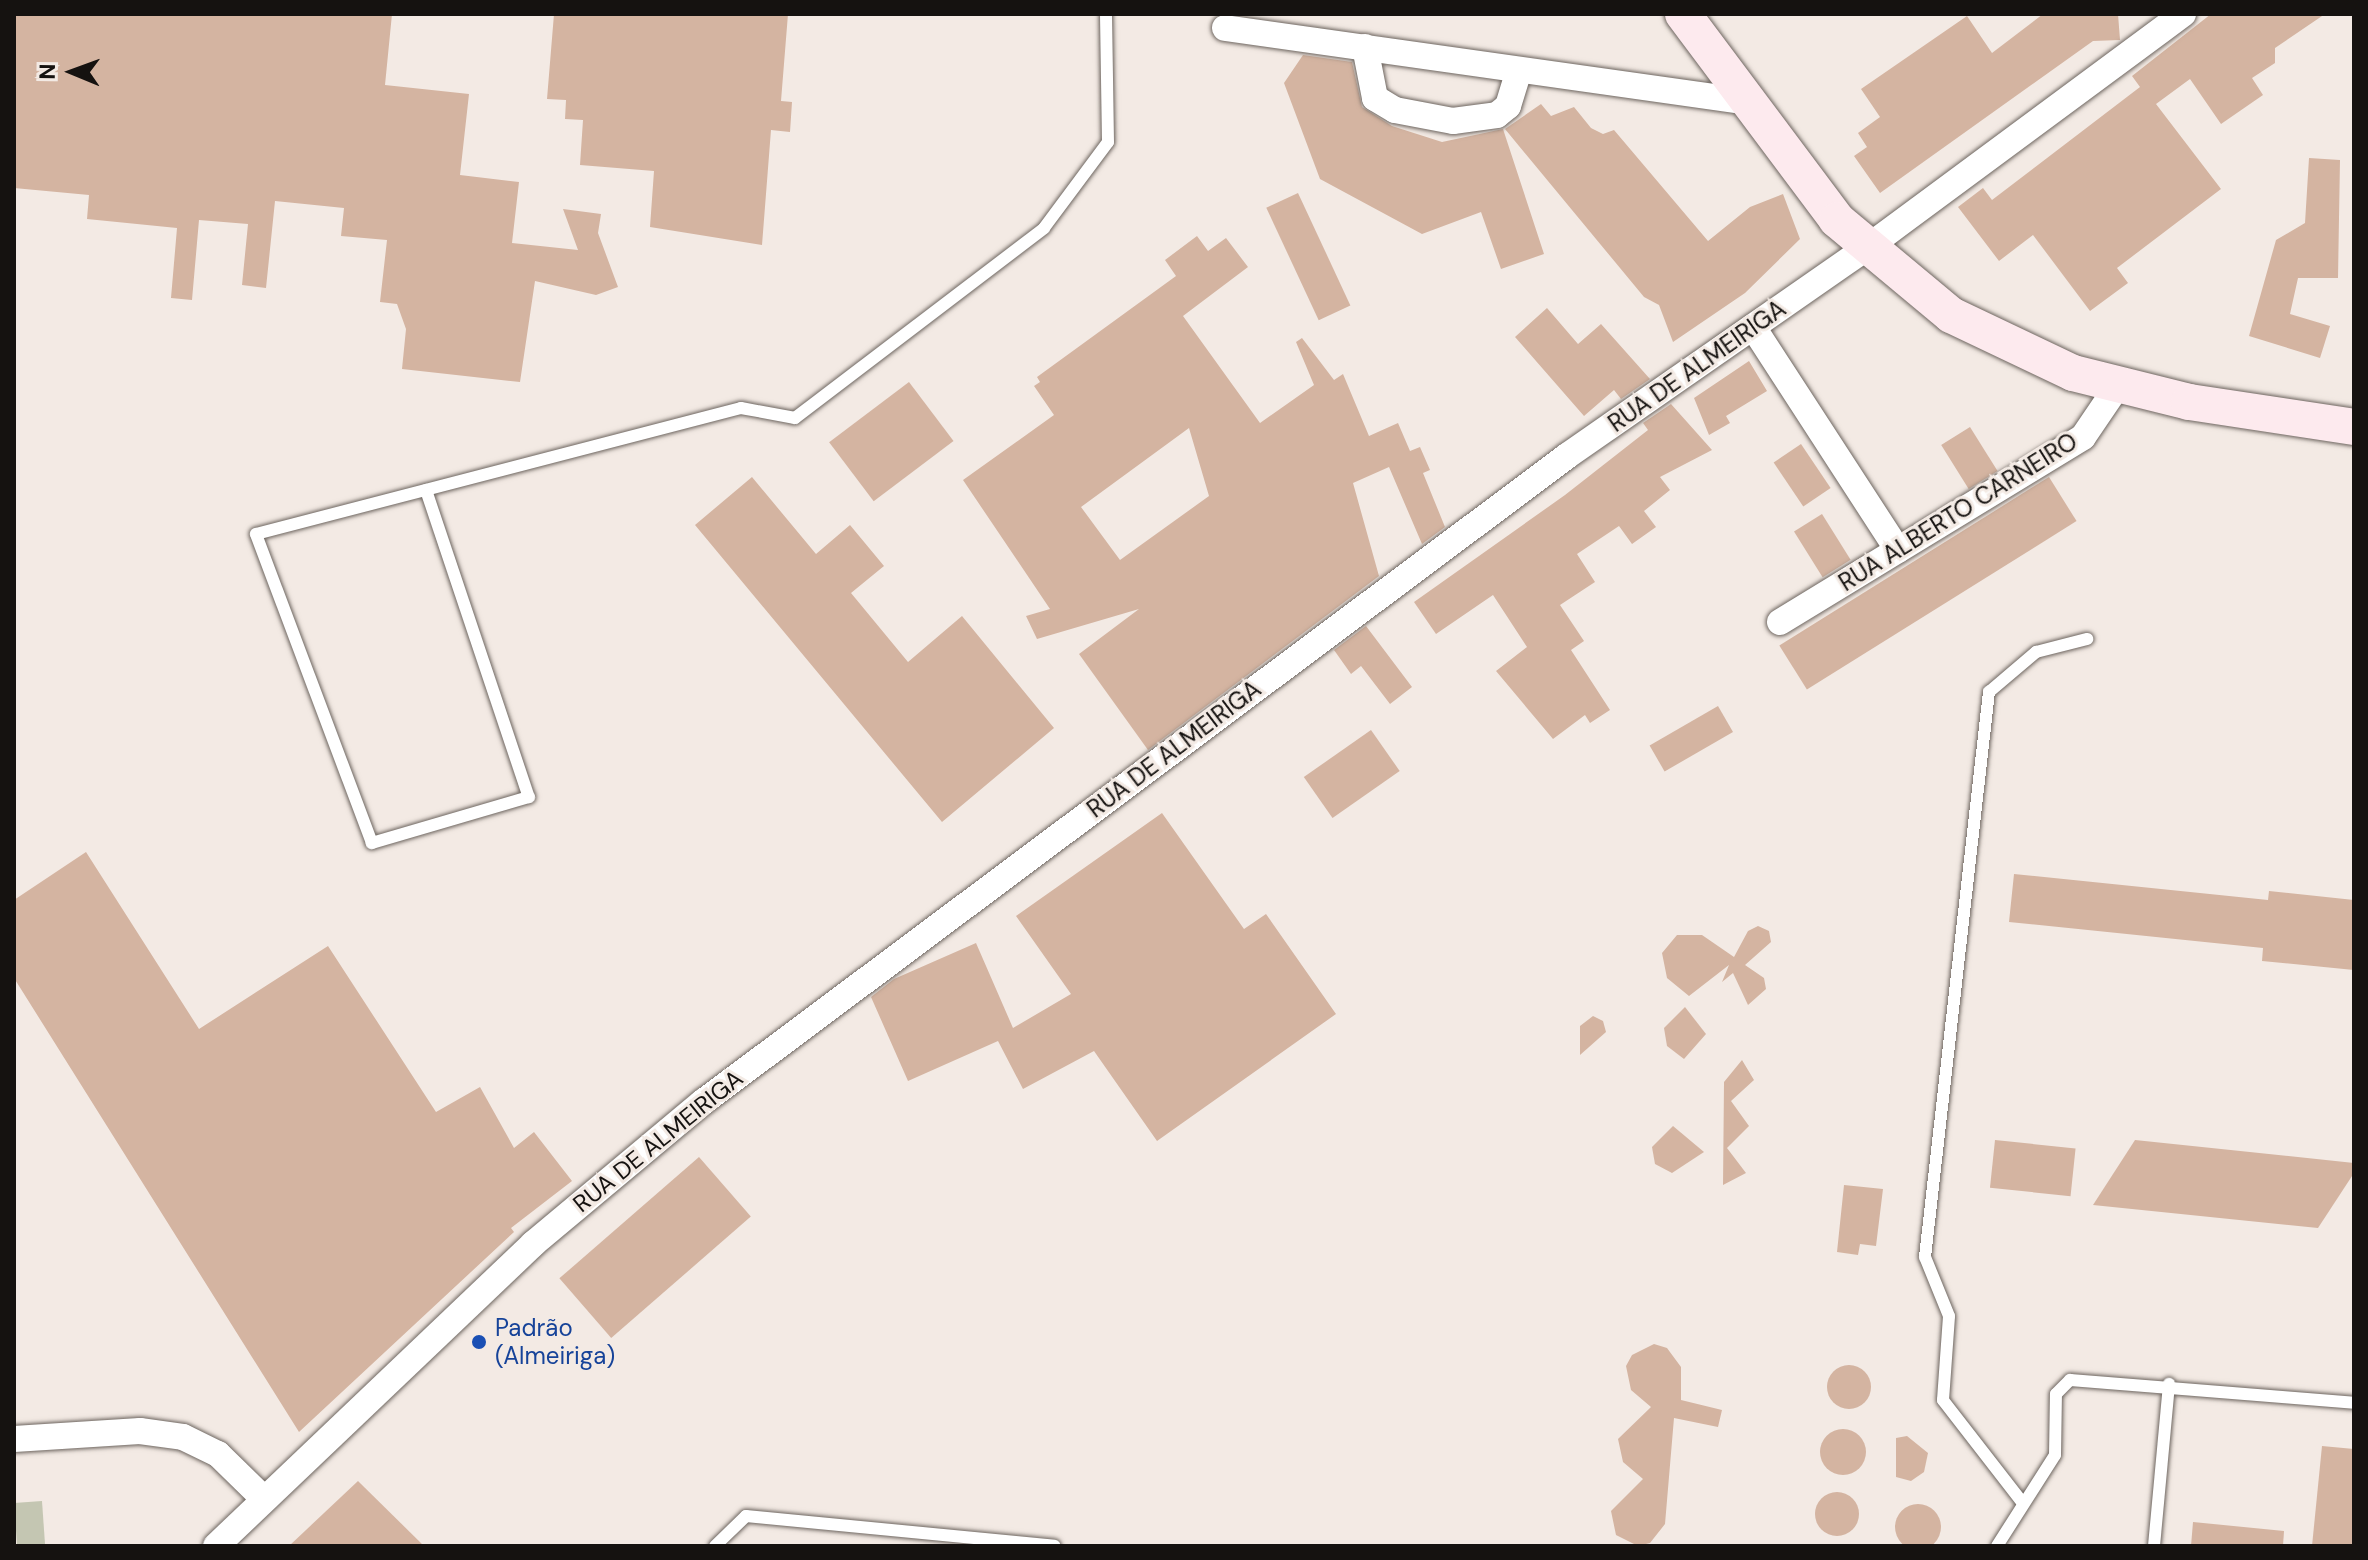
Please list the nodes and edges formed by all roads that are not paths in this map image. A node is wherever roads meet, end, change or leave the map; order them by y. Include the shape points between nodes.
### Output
1 (1106, 14) edge
2 (1683, 14) edge
3 (2183, 14) edge
4 (1225, 28) dead end
5 (1365, 47) junction
6 (1519, 71) junction
7 (1749, 102) junction
8 (1868, 247) junction
9 (1753, 327) junction
10 (2119, 384) junction
11 (2354, 427) edge
12 (426, 490) junction
13 (1898, 550) junction
14 (1780, 622) dead end
15 (2087, 639) dead end
16 (2169, 1384) junction
17 (2354, 1403) edge
18 (14, 1439) edge
19 (263, 1498) junction
20 (2022, 1502) junction
21 (216, 1546) edge
22 (715, 1546) edge
23 (1055, 1546) edge
24 (1997, 1546) edge
25 (2154, 1546) edge

1 - 12 lane via 1108,142 1044,228 795,418 741,408
2 - 7 street
3 - 8 street, RUA DE ALMEIRIGA
4 - 5 street
5 - 6 street
5 - 6 street via 1375,98 1395,110 1453,121 1497,115 1508,106
6 - 7 street
7 - 8 street via 1837,220
8 - 9 street, RUA DE ALMEIRIGA
8 - 10 street via 1951,315 2073,373
9 - 13 street
9 - 19 street, RUA DE ALMEIRIGA via 1554,466 703,1102 533,1244
10 - 11 street
10 - 13 street, RUA ALBERTO CARNEIRO via 2083,437
12 - 12 lane via 256,534 372,843 529,797
13 - 14 street, RUA ALBERTO CARNEIRO
15 - 20 lane via 2036,652 1989,692 1925,1257 1949,1316 1943,1400
16 - 17 lane
16 - 20 lane via 2070,1380 2056,1394 2055,1455
16 - 25 lane
18 - 19 street via 140,1431 183,1437 218,1454
19 - 21 street, RUA DE ALMEIRIGA
20 - 24 lane
22 - 23 lane via 746,1516

